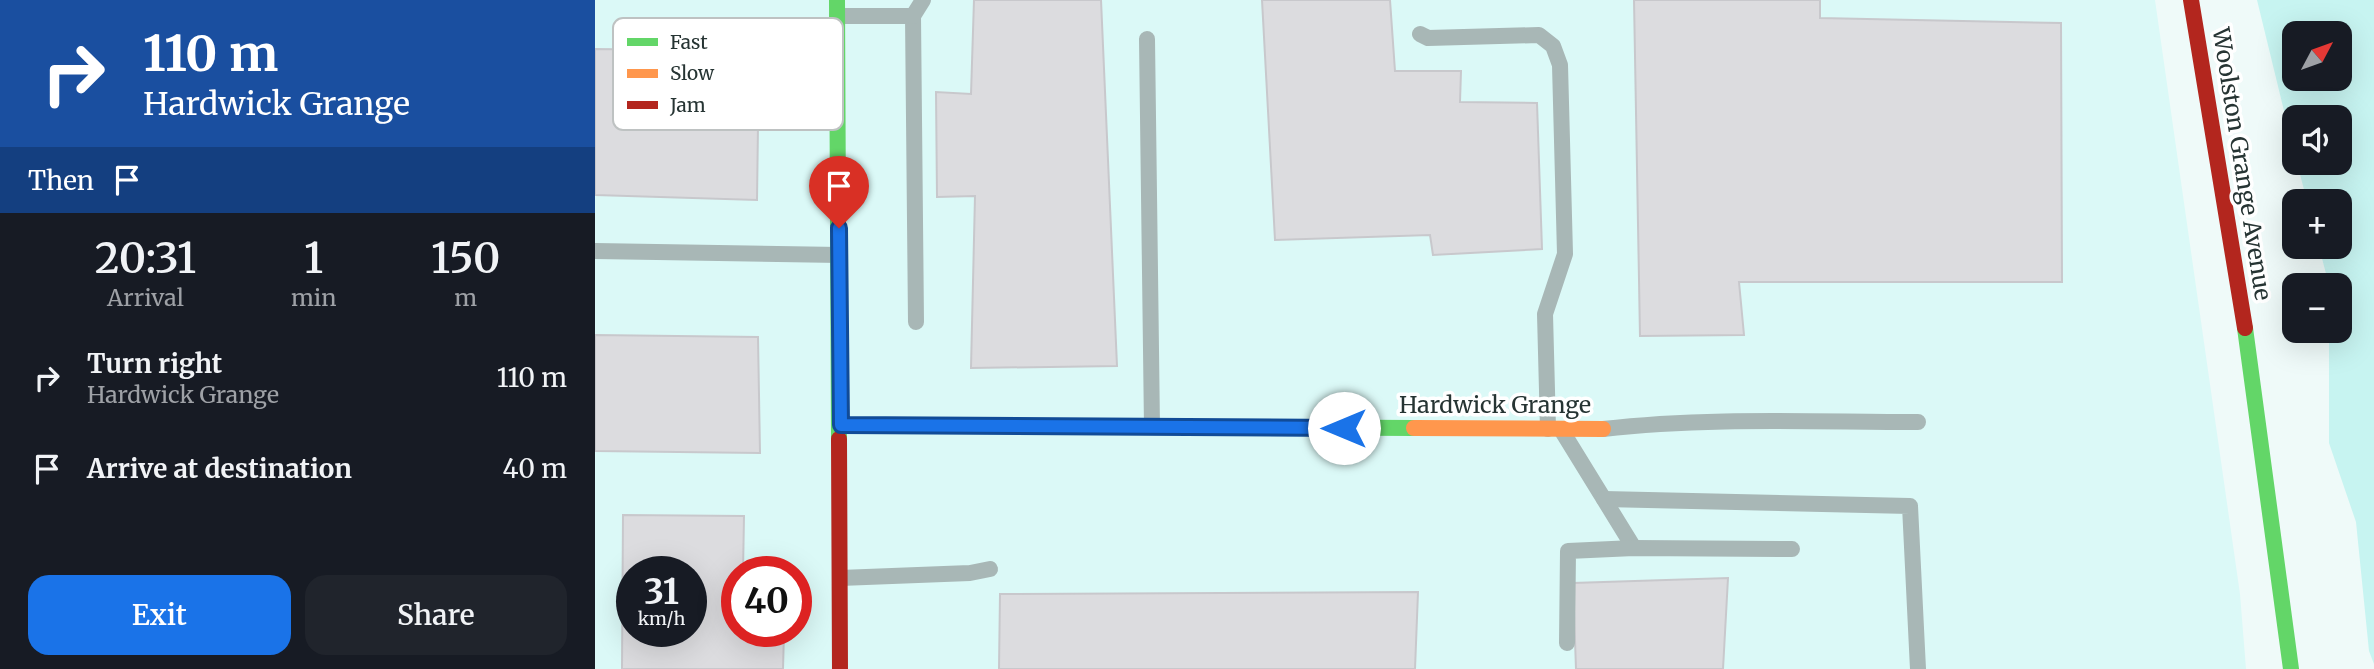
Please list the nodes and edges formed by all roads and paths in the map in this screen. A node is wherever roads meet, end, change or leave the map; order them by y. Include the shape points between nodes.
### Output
1 (923, 0) edge
2 (2191, 0) edge
3 (837, 8) edge
4 (913, 16) junction
5 (1420, 34) dead end
6 (1147, 40) dead end
7 (838, 130) edge
8 (595, 251) edge
9 (840, 255) junction
10 (916, 322) dead end
11 (1917, 422) dead end
12 (841, 425) junction
13 (1152, 427) junction
14 (1554, 428) junction
15 (1603, 429) joint
16 (1604, 499) junction
17 (1634, 548) junction
18 (1792, 550) dead end
19 (991, 569) dead end
20 (840, 578) junction
21 (1567, 643) dead end
22 (840, 669) edge
23 (1918, 669) edge
24 (2291, 669) edge

1 - 4 lane
2 - 24 street, Woolston Grange Avenue via 2245,327
3 - 4 lane
4 - 10 lane
5 - 14 lane via 1428,38 1539,35 1553,46 1560,65 1565,254 1545,314
6 - 13 lane
7 - 9 street
8 - 9 lane
9 - 12 street
11 - 15 lane via 1722,422
12 - 13 street, Hardwick Grange
12 - 20 street
13 - 14 street, Hardwick Grange
14 - 15 street, Hardwick Grange
14 - 16 lane
16 - 17 lane
16 - 23 lane via 1909,506
17 - 18 lane
17 - 21 lane via 1568,551
19 - 20 lane
20 - 22 street

